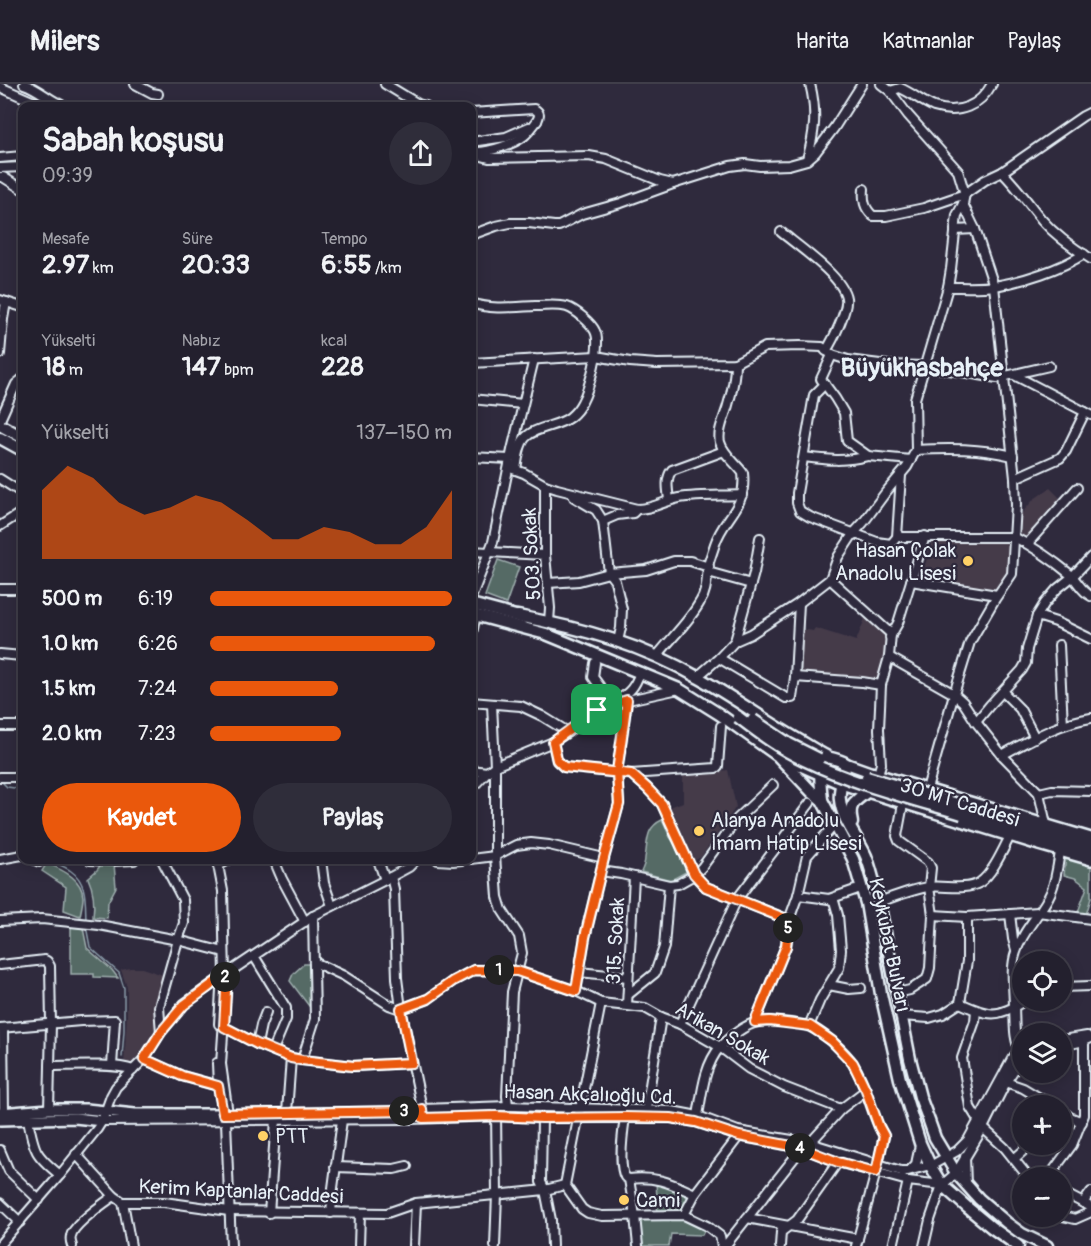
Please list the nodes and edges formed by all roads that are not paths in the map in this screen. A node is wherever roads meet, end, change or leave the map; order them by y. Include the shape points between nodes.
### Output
1 (10, 84) edge
2 (24, 84) edge
3 (135, 84) edge
4 (385, 84) edge
5 (810, 84) edge
6 (862, 84) edge
7 (881, 84) edge
8 (992, 84) edge
9 (0, 87) edge
10 (890, 92) junction
11 (158, 94) dead end
12 (34, 102) edge
13 (55, 102) edge
14 (415, 102) edge
15 (1091, 112) edge
16 (476, 113) edge
17 (537, 121) junction
18 (476, 142) edge
19 (476, 143) edge
20 (484, 152) junction
21 (476, 153) edge
22 (476, 154) edge
23 (18, 156) edge
24 (0, 158) edge
25 (497, 158) junction
26 (807, 160) junction
27 (18, 167) edge
28 (0, 168) edge
29 (1002, 172) junction
30 (0, 177) edge
31 (674, 184) junction
32 (18, 187) edge
33 (864, 189) dead end
34 (965, 194) junction
35 (963, 204) junction
36 (955, 230) junction
37 (975, 230) junction
38 (781, 232) dead end
39 (476, 233) edge
40 (1089, 258) edge
41 (948, 286) junction
42 (994, 286) junction
43 (3, 301) edge
44 (476, 305) edge
45 (18, 306) edge
46 (481, 307) junction
47 (476, 310) edge
48 (829, 353) junction
49 (0, 354) edge
50 (596, 356) junction
51 (534, 359) junction
52 (476, 363) edge
53 (735, 363) junction
54 (925, 366) junction
55 (1049, 366) dead end
56 (1014, 375) junction
57 (1004, 378) junction
58 (18, 382) edge
59 (825, 384) junction
60 (476, 399) edge
61 (523, 404) junction
62 (1088, 413) edge
63 (0, 420) edge
64 (0, 425) edge
65 (18, 435) edge
66 (0, 438) edge
67 (18, 448) edge
68 (916, 450) junction
69 (724, 451) junction
70 (868, 456) junction
71 (1013, 456) junction
72 (476, 457) edge
73 (804, 457) junction
74 (510, 459) junction
75 (911, 460) junction
76 (512, 469) junction
77 (901, 474) junction
78 (1015, 478) junction
79 (0, 479) edge
80 (545, 485) junction
81 (1077, 488) dead end
82 (18, 490) edge
83 (572, 493) junction
84 (742, 495) junction
85 (669, 500) junction
86 (637, 509) junction
87 (18, 515) edge
88 (603, 521) junction
89 (0, 526) edge
90 (853, 534) junction
91 (925, 536) junction
92 (897, 537) junction
93 (1014, 537) junction
94 (760, 538) dead end
95 (1028, 543) junction
96 (476, 551) edge
97 (489, 552) junction
98 (545, 555) junction
99 (1091, 557) edge
100 (708, 569) junction
101 (609, 573) junction
102 (1072, 577) junction
103 (830, 579) junction
104 (911, 580) junction
105 (548, 583) junction
106 (751, 584) junction
107 (476, 585) edge
108 (0, 589) edge
109 (18, 590) edge
110 (997, 595) junction
111 (1091, 596) edge
112 (799, 603) junction
113 (476, 605) edge
114 (476, 615) edge
115 (518, 616) junction
116 (1037, 616) junction
117 (549, 622) junction
118 (546, 634) junction
119 (890, 637) junction
120 (1091, 639) edge
121 (618, 641) junction
122 (735, 641) junction
123 (1059, 645) dead end
124 (0, 654) edge
125 (18, 656) edge
126 (657, 656) junction
127 (889, 657) junction
128 (719, 658) junction
129 (595, 663) dead end
130 (640, 672) junction
131 (698, 677) junction
132 (795, 677) junction
133 (881, 685) junction
134 (679, 689) junction
135 (1003, 692) junction
136 (954, 694) junction
137 (627, 700) junction
138 (476, 702) edge
139 (492, 704) junction
140 (614, 704) junction
141 (740, 715) junction
142 (1091, 718) edge
143 (976, 722) junction
144 (1063, 725) junction
145 (0, 726) edge
146 (18, 726) edge
147 (721, 726) dead end
148 (568, 732) junction
149 (1035, 738) junction
150 (553, 742) junction
151 (802, 742) junction
152 (1002, 756) junction
153 (828, 757) junction
154 (783, 759) junction
155 (845, 763) junction
156 (495, 766) junction
157 (476, 771) edge
158 (487, 772) junction
159 (617, 772) junction
160 (876, 773) junction
161 (631, 774) junction
162 (821, 776) junction
163 (0, 777) edge
164 (18, 777) edge
165 (476, 784) edge
166 (841, 784) junction
167 (772, 785) dead end
168 (927, 789) junction
169 (1091, 791) edge
170 (867, 792) junction
171 (1039, 793) junction
172 (822, 800) junction
173 (810, 803) dead end
174 (903, 804) junction
175 (963, 810) junction
176 (1046, 824) junction
177 (829, 831) dead end
178 (854, 835) junction
179 (1010, 836) junction
180 (1091, 838) edge
181 (1091, 845) edge
182 (1060, 852) junction
183 (1091, 853) edge
184 (18, 856) edge
185 (495, 856) junction
186 (476, 858) edge
187 (604, 858) junction
188 (0, 859) edge
189 (1091, 860) edge
190 (164, 864) edge
191 (218, 864) edge
192 (276, 864) edge
193 (322, 864) edge
194 (380, 864) edge
195 (412, 864) edge
196 (601, 871) junction
197 (694, 874) junction
198 (634, 877) junction
199 (388, 878) junction
200 (669, 885) junction
201 (929, 887) junction
202 (855, 890) dead end
203 (798, 895) junction
204 (737, 899) junction
205 (829, 899) junction
206 (879, 902) junction
207 (332, 906) junction
208 (1038, 912) junction
209 (1010, 914) junction
210 (933, 915) junction
211 (313, 916) junction
212 (967, 916) junction
213 (1091, 919) edge
214 (789, 920) junction
215 (0, 921) edge
216 (305, 922) junction
217 (178, 940) junction
218 (1016, 950) joint
219 (224, 952) junction
220 (254, 956) junction
221 (314, 962) junction
222 (0, 965) edge
223 (517, 971) junction
224 (579, 972) junction
225 (225, 975) junction
226 (628, 977) junction
227 (211, 984) junction
228 (829, 985) junction
229 (1091, 986) edge
230 (1072, 987) edge
231 (861, 988) dead end
232 (221, 990) junction
233 (576, 991) junction
234 (897, 993) junction
235 (629, 994) junction
236 (601, 1003) junction
237 (960, 1003) junction
238 (627, 1005) junction
239 (401, 1009) junction
240 (1012, 1009) edge
241 (976, 1010) junction
242 (266, 1012) dead end
243 (901, 1016) junction
244 (661, 1017) junction
245 (755, 1022) junction
246 (680, 1023) junction
247 (51, 1024) junction
248 (810, 1026) junction
249 (224, 1027) junction
250 (2, 1028) edge
251 (161, 1032) junction
252 (1089, 1038) edge
253 (1072, 1039) edge
254 (1072, 1043) edge
255 (257, 1044) junction
256 (720, 1047) junction
257 (273, 1050) junction
258 (291, 1058) junction
259 (144, 1059) junction
260 (1012, 1059) edge
261 (302, 1060) junction
262 (412, 1063) junction
263 (50, 1066) junction
264 (112, 1066) junction
265 (133, 1070) junction
266 (1012, 1071) edge
267 (1006, 1082) junction
268 (218, 1086) junction
269 (866, 1090) junction
270 (1035, 1095) edge
271 (508, 1106) junction
272 (496, 1107) junction
273 (49, 1109) junction
274 (422, 1109) junction
275 (841, 1109) junction
276 (106, 1110) junction
277 (646, 1110) junction
278 (287, 1112) junction
279 (579, 1113) junction
280 (1, 1115) edge
281 (226, 1116) junction
282 (496, 1116) junction
283 (625, 1117) junction
284 (423, 1118) junction
285 (542, 1118) junction
286 (1072, 1118) edge
287 (28, 1119) junction
288 (697, 1119) junction
289 (276, 1120) junction
290 (342, 1120) junction
291 (102, 1121) junction
292 (1082, 1122) junction
293 (981, 1125) junction
294 (739, 1136) junction
295 (810, 1143) junction
296 (921, 1143) junction
297 (802, 1148) junction
298 (0, 1150) edge
299 (76, 1154) junction
300 (1019, 1155) edge
301 (965, 1156) junction
302 (946, 1157) junction
303 (1014, 1159) junction
304 (838, 1162) junction
305 (930, 1165) junction
306 (407, 1166) dead end
307 (335, 1167) junction
308 (1020, 1167) edge
309 (1056, 1167) edge
310 (877, 1168) junction
311 (908, 1171) junction
312 (956, 1173) junction
313 (60, 1175) junction
314 (629, 1179) junction
315 (908, 1181) junction
316 (565, 1185) junction
317 (942, 1185) junction
318 (966, 1185) junction
319 (545, 1190) junction
320 (1091, 1192) edge
321 (497, 1194) junction
322 (695, 1194) junction
323 (114, 1196) junction
324 (1072, 1197) edge
325 (39, 1200) junction
326 (123, 1202) junction
327 (0, 1203) edge
328 (416, 1203) junction
329 (1083, 1203) junction
330 (1091, 1207) edge
331 (229, 1211) junction
332 (1091, 1212) edge
333 (269, 1213) junction
334 (331, 1213) junction
335 (360, 1213) junction
336 (684, 1215) junction
337 (635, 1216) junction
338 (747, 1218) junction
339 (1072, 1218) edge
340 (20, 1222) junction
341 (789, 1227) junction
342 (857, 1243) edge
343 (0, 1244) edge
344 (72, 1246) edge
345 (131, 1246) edge
346 (231, 1246) edge
347 (359, 1246) edge
348 (414, 1246) edge
349 (495, 1246) edge
350 (552, 1246) edge
351 (638, 1246) edge
352 (724, 1246) edge
353 (780, 1246) edge
354 (893, 1246) edge
355 (924, 1246) edge
356 (1018, 1246) edge
357 (1047, 1246) edge

1 - 9 street
2 - 13 street
3 - 11 street
4 - 14 street
5 - 26 street via 815,117
6 - 26 street via 834,128
7 - 10 street
8 - 10 street via 981,99 958,110 934,107 900,88
9 - 12 street
10 - 34 street via 958,171
15 - 29 street
16 - 17 street via 534,109 539,112
17 - 18 street via 506,137
17 - 20 street via 523,137
19 - 20 street
20 - 21 street
20 - 25 street
22 - 25 street
23 - 24 street
25 - 31 street via 589,156
26 - 31 street via 789,165 730,166
27 - 28 street
29 - 34 street
29 - 40 street via 1064,241
30 - 32 street
31 - 39 street via 582,214 560,226 510,223
33 - 34 street via 864,203 873,216 924,208
34 - 35 street
35 - 36 street
35 - 37 street
36 - 37 street
36 - 41 street
37 - 42 street
38 - 48 street via 819,262 843,288 843,314
40 - 42 street
41 - 42 street
41 - 54 street
42 - 57 street
43 - 45 street
43 - 49 street
44 - 46 street
46 - 47 street
46 - 50 street via 568,308 595,330
48 - 53 street via 822,347 765,347
48 - 54 street via 848,360
48 - 59 street via 821,379
50 - 51 street
50 - 53 street via 657,364
50 - 76 street via 578,409 567,420 526,437
51 - 52 street
51 - 61 street
53 - 69 street via 719,440
54 - 57 street
54 - 68 street via 915,399
55 - 56 street
56 - 57 street
56 - 62 street
57 - 71 street
58 - 63 street
59 - 70 street via 844,413 847,441
59 - 73 street via 814,395
60 - 61 street
61 - 74 street
62 - 78 street via 1060,458
64 - 65 highway
66 - 67 highway
68 - 71 street via 988,450
68 - 75 street
69 - 84 street via 743,473
69 - 85 street via 672,470 668,479
70 - 73 street via 851,460
70 - 75 street
71 - 78 street
72 - 74 street
73 - 90 street via 797,493 800,511
74 - 76 street
75 - 77 street
76 - 80 street
76 - 97 street
77 - 90 street
77 - 92 street
78 - 93 street
79 - 82 street
80 - 83 street
80 - 98 street, 503. Sokak
81 - 95 street
83 - 86 street
83 - 88 street via 596,510
84 - 85 street
84 - 100 street via 716,541
85 - 86 street
86 - 88 street
87 - 89 street
88 - 101 street
90 - 92 street via 891,544
90 - 103 street
91 - 92 street
91 - 93 street
91 - 104 street
93 - 95 street
93 - 110 street via 1012,574
94 - 106 street
95 - 102 street
96 - 97 street
97 - 98 street
97 - 107 street
98 - 105 street, 503. Sokak
99 - 102 street
100 - 101 street via 690,561 674,561 646,570
100 - 106 street
100 - 126 street via 700,603
101 - 105 street via 579,581
101 - 121 street via 622,609
102 - 111 street
102 - 116 street
103 - 112 street
103 - 119 street
104 - 110 street
104 - 119 street
105 - 117 street, 503. Sokak
106 - 122 street
108 - 109 street
110 - 136 street via 970,642
112 - 122 street
112 - 132 street
113 - 115 highway
114 - 118 highway, Keykubat Bulvarı
115 - 117 highway
115 - 141 highway via 665,666 714,693
116 - 120 street
116 - 135 street via 1026,663
117 - 121 highway
118 - 130 highway, Keykubat Bulvarı
118 - 141 highway via 653,670
119 - 127 street
121 - 126 highway
122 - 128 street
123 - 144 street
124 - 125 street
126 - 131 highway
127 - 133 street
127 - 136 street
128 - 131 street
128 - 132 street via 786,698 792,698
129 - 140 street via 593,677
130 - 134 highway, Keykubat Bulvarı
130 - 140 street via 629,693
131 - 151 highway
132 - 133 street
133 - 160 street via 881,764
134 - 137 street
134 - 154 highway, Keykubat Bulvarı
135 - 143 street
135 - 149 street via 1020,709
136 - 143 street
136 - 168 street
137 - 140 street
137 - 159 street
138 - 139 street
139 - 148 street via 521,706
139 - 156 street
140 - 148 street via 597,710
141 - 175 highway, bridge via 845,771
142 - 144 street
143 - 152 street
144 - 149 street
145 - 146 street
147 - 161 street via 716,768
148 - 150 street
149 - 152 street
150 - 156 street
150 - 159 street via 557,760 564,767
151 - 153 highway
151 - 154 highway via 801,755 795,760
152 - 171 street
153 - 155 highway
153 - 162 highway
154 - 162 main road, 30 MT Caddesi
154 - 172 highway, Keykubat Bulvarı
155 - 160 main road, 30 MT Caddesi
155 - 166 highway, Keykubat Bulvarı
156 - 158 street
156 - 185 street
157 - 158 street
158 - 165 street
159 - 161 street
159 - 187 street via 619,804
160 - 168 main road, 30 MT Caddesi
160 - 170 highway via 865,782
161 - 197 street via 662,804
162 - 166 main road, 30 MT Caddesi
162 - 172 highway
163 - 164 street
166 - 170 main road, 30 MT Caddesi
166 - 178 highway, Keykubat Bulvarı via 842,809
167 - 197 street via 737,819
168 - 176 main road, 30 MT Caddesi
169 - 171 street
170 - 174 main road, 30 MT Caddesi
170 - 178 highway via 851,805
171 - 176 street
172 - 296 highway, Keykubat Bulvarı via 853,859 866,903 900,1079
173 - 204 street
174 - 179 main road, 30 MT Caddesi
174 - 201 street via 897,836 928,862
175 - 181 highway
175 - 183 highway
176 - 180 main road, 30 MT Caddesi
177 - 203 street via 807,856
178 - 206 highway, Keykubat Bulvarı via 866,856
179 - 182 main road, 30 MT Caddesi
179 - 201 street via 980,882 966,887
182 - 189 main road, 30 MT Caddesi
182 - 208 street via 1054,884
184 - 188 street
185 - 186 street
185 - 187 street via 516,845 531,843
185 - 223 street via 498,897 519,936 522,953
187 - 196 street
190 - 217 street via 183,900 184,923
191 - 219 street via 223,891
192 - 216 street
193 - 207 street
194 - 199 street
195 - 199 street
196 - 198 street
196 - 224 street
197 - 200 street
197 - 204 street via 706,887
198 - 200 street
198 - 226 street, 315. Sokak
199 - 207 street
199 - 239 street via 394,889
200 - 235 street via 664,947 655,973
201 - 206 street
201 - 210 street
202 - 205 street
203 - 205 street
203 - 214 street
204 - 214 street
204 - 246 street
205 - 228 street via 834,901 838,915 841,950 840,968
206 - 234 highway, Keykubat Bulvarı
207 - 211 street
208 - 209 street
208 - 213 street
208 - 218 street
209 - 212 street
209 - 218 street
210 - 212 street
210 - 234 street via 927,979
211 - 216 street
211 - 221 street
212 - 237 street via 968,961
214 - 245 street via 786,946
215 - 217 street via 73,922
216 - 220 street
217 - 219 street
217 - 251 street via 159,1007
219 - 225 street
220 - 225 street
220 - 257 street via 286,1008 286,1019
221 - 239 street
221 - 261 street via 315,1019
222 - 247 street via 48,961
223 - 233 street, Arikan Sokak
223 - 239 street, Arikan Sokak via 474,970 428,999
223 - 271 street
224 - 226 street
224 - 233 street
225 - 227 street
225 - 232 street
225 - 249 street
226 - 235 street, 315. Sokak
227 - 232 street
227 - 251 street via 184,1005
228 - 231 street
228 - 248 street
229 - 230 street
232 - 268 street
233 - 236 street, Arikan Sokak
234 - 243 highway, Keykubat Bulvarı
235 - 238 street, 315. Sokak
236 - 238 street, Arikan Sokak
236 - 279 street
237 - 241 street
237 - 243 street via 929,1018
238 - 244 street, Arikan Sokak via 645,1008
239 - 262 street
240 - 241 street via 996,1014
241 - 293 street via 962,1058 970,1107
242 - 255 street
243 - 302 highway, Keykubat Bulvarı via 920,1097
244 - 246 street, Arikan Sokak
244 - 277 street
245 - 248 street
245 - 256 street
246 - 256 street, Arikan Sokak
247 - 250 street
247 - 263 street
247 - 264 street via 116,1020
248 - 269 street via 853,1063
249 - 255 street
249 - 281 street via 221,1064
250 - 280 street
251 - 259 street
252 - 253 street
252 - 254 street
252 - 292 street
255 - 257 street
256 - 275 street, Arikan Sokak via 749,1069 784,1087
256 - 288 street via 707,1069
257 - 258 street
258 - 261 street
258 - 278 street
259 - 265 street
259 - 268 street
260 - 293 street
261 - 262 street via 353,1066
262 - 274 street
263 - 264 street
263 - 273 street
264 - 265 street
265 - 276 street via 116,1087
266 - 267 street
267 - 270 street
267 - 293 street
268 - 281 street
269 - 275 street
269 - 310 street via 884,1136
271 - 272 street, Hasan Akçalıoğlu Cd.
271 - 279 street, Hasan Akçalıoğlu Cd.
272 - 274 street, Hasan Akçalıoğlu Cd.
272 - 282 street
273 - 276 main road
273 - 280 main road
274 - 278 street, Hasan Akçalıoğlu Cd.
274 - 284 street
275 - 295 street
276 - 281 main road
276 - 291 street
277 - 279 street, Hasan Akçalıoğlu Cd.
277 - 288 street, Hasan Akçalıoğlu Cd. via 672,1111
278 - 281 street, Hasan Akçalıoğlu Cd.
279 - 283 street, Hasan Akçalıoğlu Cd.
279 - 285 street, Hasan Akçalıoğlu Cd.
279 - 316 street
280 - 287 main road
281 - 289 street, Hasan Akçalıoğlu Cd.
281 - 291 street, Hasan Akçalıoğlu Cd.
281 - 331 street
282 - 284 street, Hasan Akçalıoğlu Cd.
282 - 285 street, Hasan Akçalıoğlu Cd.
282 - 321 street
283 - 288 street, Hasan Akçalıoğlu Cd.
283 - 314 street via 622,1171
284 - 290 street, Hasan Akçalıoğlu Cd.
285 - 319 street via 541,1182
286 - 292 street
287 - 291 main road
287 - 313 street via 33,1145 42,1161
288 - 294 street, Hasan Akçalıoğlu Cd.
288 - 295 street, Hasan Akçalıoğlu Cd. via 738,1131
289 - 290 street, Hasan Akçalıoğlu Cd.
289 - 333 street
290 - 307 street
291 - 299 street
292 - 309 street via 1072,1146
293 - 301 street
293 - 302 street, Hasan Akçalıoğlu Cd.
293 - 303 street
294 - 297 street, Hasan Akçalıoğlu Cd.
294 - 322 street
295 - 310 street, Hasan Akçalıoğlu Cd.
296 - 305 highway, Keykubat Bulvarı
296 - 311 street via 916,1164
297 - 304 street, Hasan Akçalıoğlu Cd.
297 - 338 street
298 - 325 street via 9,1171
299 - 313 street
299 - 323 street, Kerim Kaptanlar Caddesi
300 - 303 street
301 - 312 street
301 - 318 street
302 - 305 street, Hasan Akçalıoğlu Cd.
302 - 312 highway, Keykubat Bulvarı
303 - 308 street
304 - 310 street, Hasan Akçalıoğlu Cd.
304 - 341 street
305 - 311 street, Hasan Akçalıoğlu Cd.
305 - 317 highway, Keykubat Bulvarı
306 - 307 street
307 - 334 street
310 - 311 street, Hasan Akçalıoğlu Cd.
310 - 315 street, Hasan Akçalıoğlu Cd.
310 - 342 street
312 - 317 street
312 - 318 highway, Keykubat Bulvarı
313 - 325 street
314 - 322 street via 653,1178
314 - 337 street
315 - 317 street, Hasan Akçalıoğlu Cd.
315 - 354 street
316 - 319 street, Kerim Kaptanlar Caddesi
316 - 337 street via 588,1213
317 - 355 street
317 - 356 highway, Keykubat Bulvarı
318 - 357 highway, Keykubat Bulvarı via 1007,1223
319 - 321 street, Kerim Kaptanlar Caddesi
319 - 350 street
320 - 329 street
321 - 328 street, Kerim Kaptanlar Caddesi
321 - 349 street
322 - 336 street
323 - 326 street, Kerim Kaptanlar Caddesi
323 - 344 street via 73,1232
324 - 329 street
325 - 340 street
326 - 331 street, Kerim Kaptanlar Caddesi via 164,1202
326 - 345 street
327 - 340 street
328 - 335 street, Kerim Kaptanlar Caddesi via 387,1213
328 - 348 street
329 - 330 street
331 - 333 street, Kerim Kaptanlar Caddesi
331 - 346 street
332 - 339 street
333 - 334 street, Kerim Kaptanlar Caddesi
334 - 335 street, Kerim Kaptanlar Caddesi
335 - 347 street
336 - 337 street
336 - 352 street via 720,1236
337 - 351 street
338 - 341 street
338 - 352 street
340 - 343 street
341 - 342 street
341 - 353 street via 781,1232

